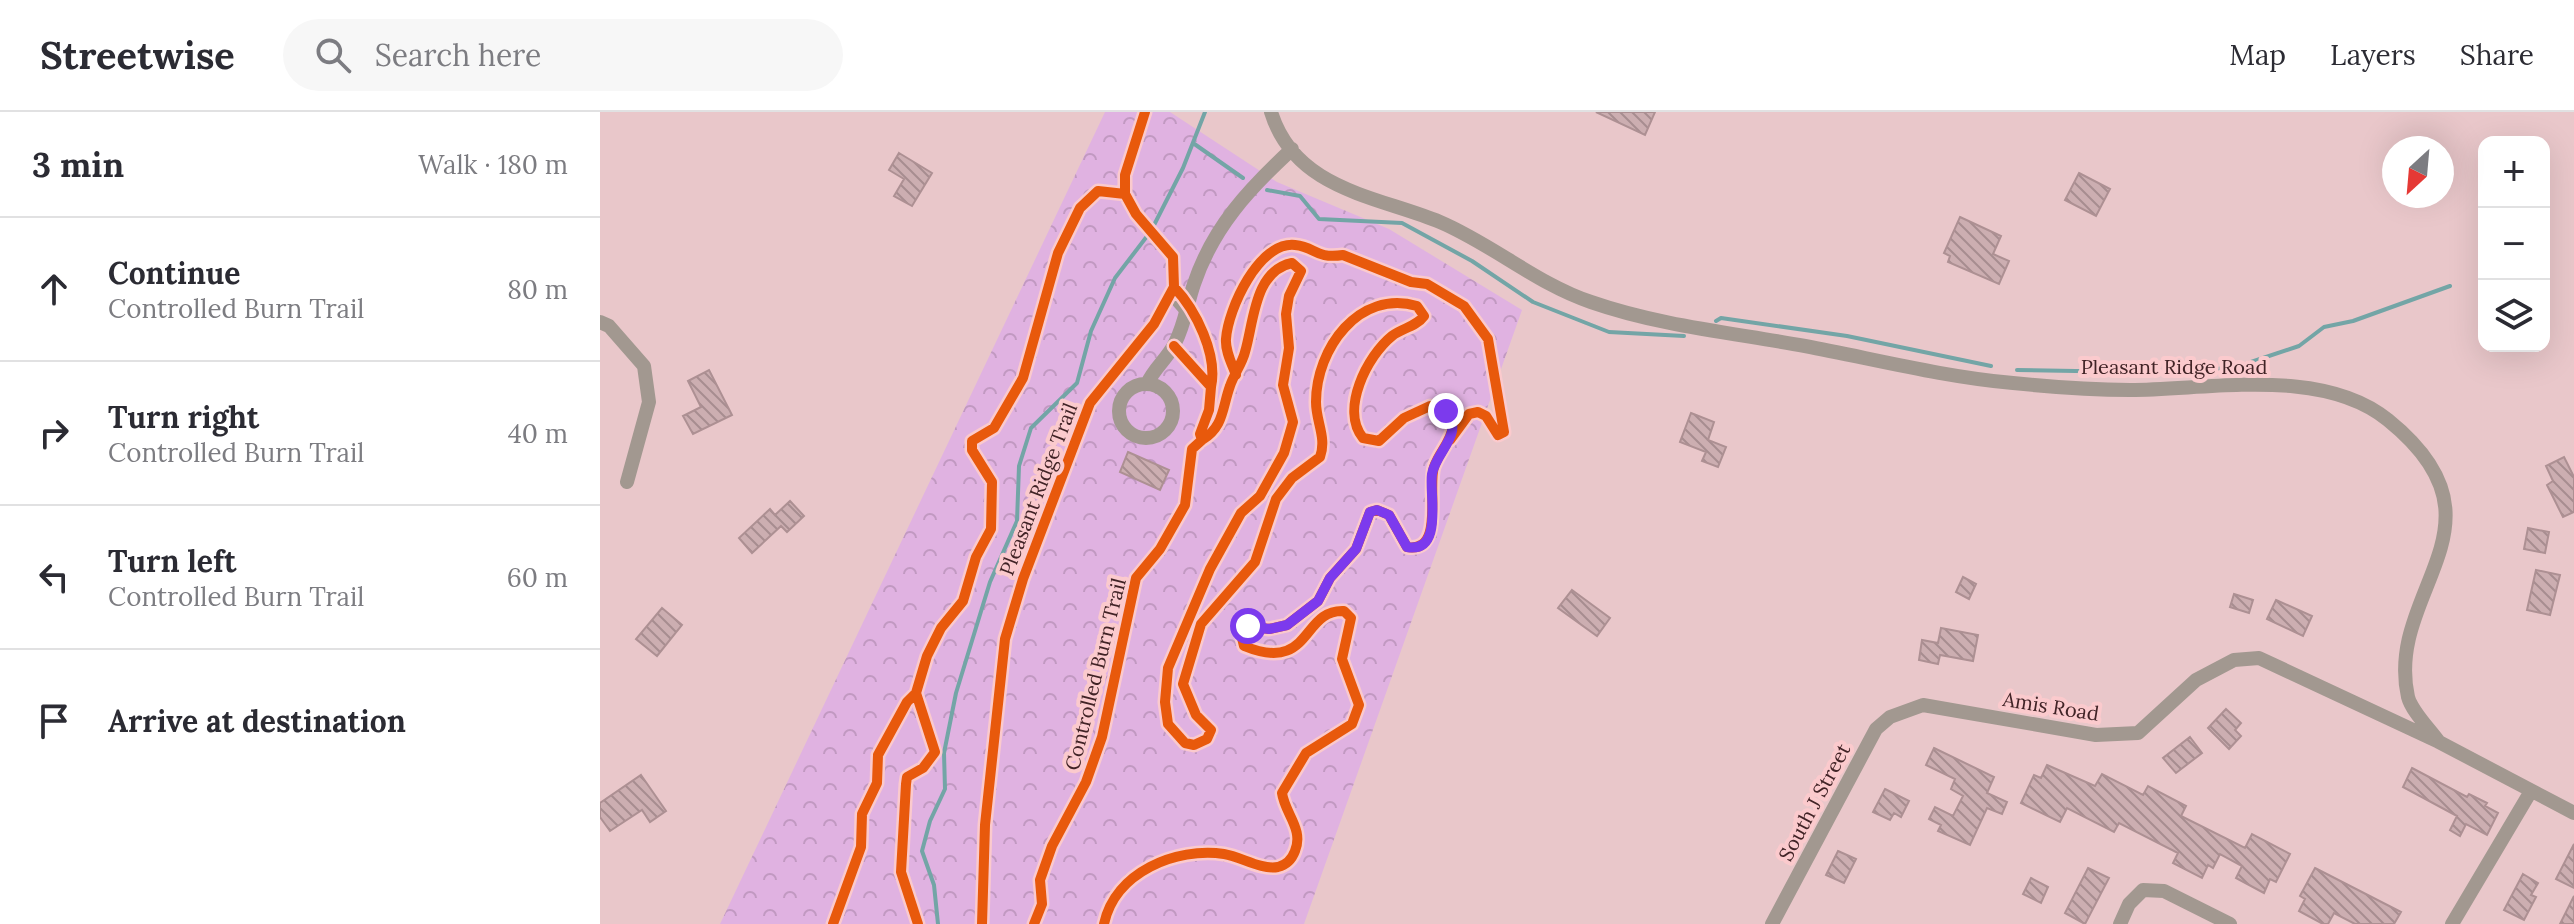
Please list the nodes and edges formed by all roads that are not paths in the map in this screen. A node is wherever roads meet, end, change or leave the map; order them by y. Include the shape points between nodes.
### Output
1 (1271, 112) edge
2 (1292, 149) junction
3 (1170, 297) dead end
4 (1186, 316) junction
5 (600, 322) edge
6 (1147, 384) dead end
7 (627, 482) dead end
8 (1904, 711) joint
9 (2439, 742) junction
10 (2531, 791) junction
11 (2574, 813) edge
12 (1772, 924) edge
13 (2120, 924) edge
14 (2230, 924) edge
15 (2452, 924) edge

1 - 2 street, Pleasant Ridge Road
2 - 4 street via 1241,198 1216,233
2 - 9 street, Pleasant Ridge Road via 1305,164 1351,194 1445,224 1589,302 1656,321 2009,383 2129,390 2266,384 2331,392 2384,416 2425,452 2445,496 2443,552 2405,653 2409,700
3 - 4 lane
4 - 6 street via 1174,346
5 - 7 street via 644,366 649,402
8 - 9 street, Amis Road via 1923,705 2096,735 2138,733 2196,680 2234,660 2259,658
8 - 12 street, South J Street via 1876,729
9 - 10 street, Pleasant Ridge Road
10 - 11 street, Pleasant Ridge Road
10 - 15 street
13 - 14 street via 2143,890 2164,891

